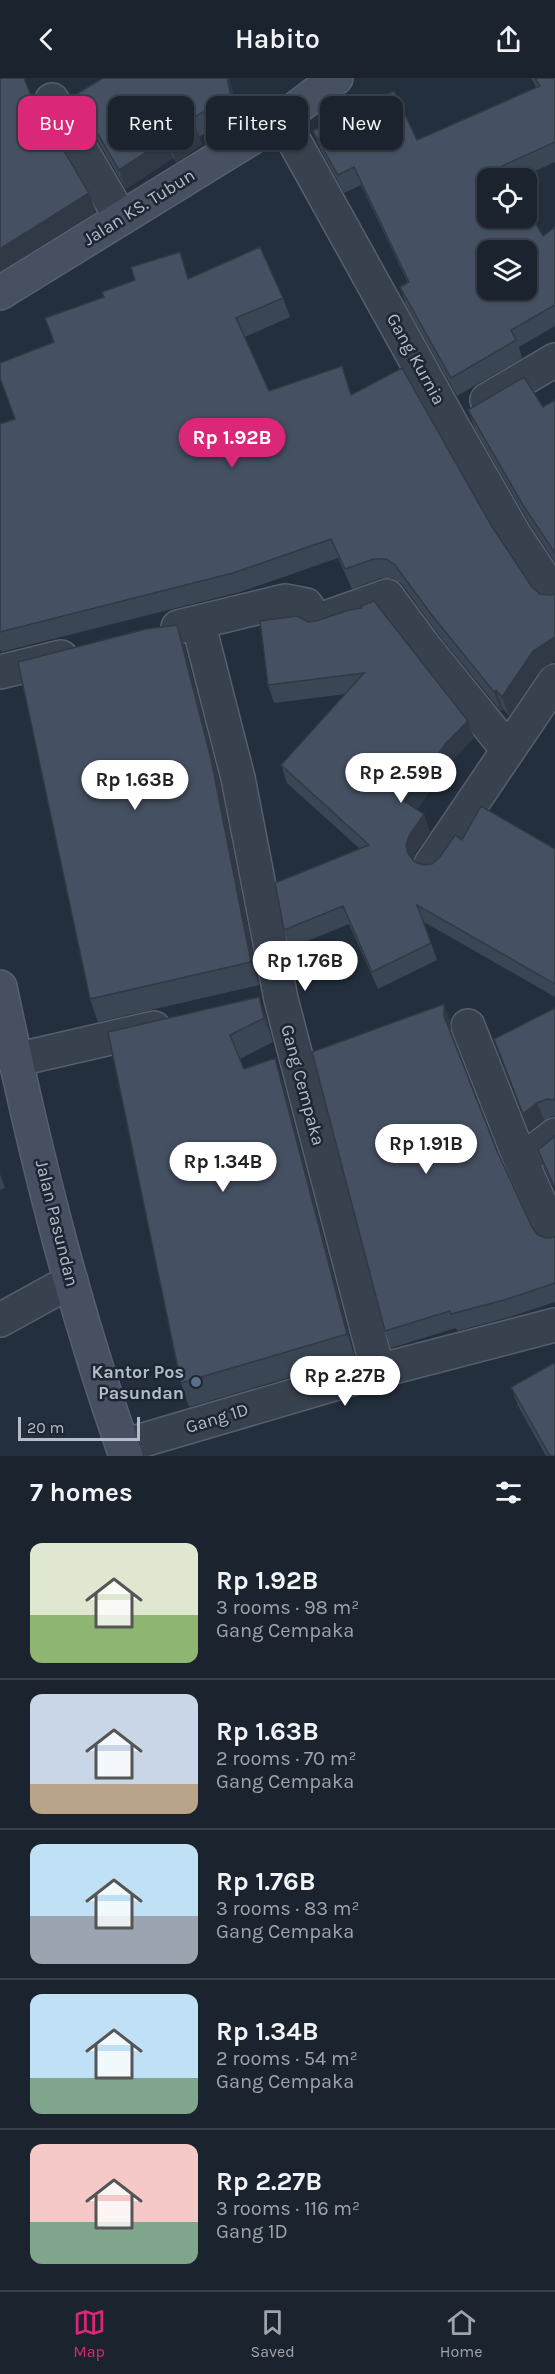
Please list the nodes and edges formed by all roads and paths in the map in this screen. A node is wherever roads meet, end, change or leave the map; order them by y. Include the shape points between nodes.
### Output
1 (336, 78) edge
2 (308, 99) edge
3 (81, 150) edge
4 (232, 150) edge
5 (299, 150) edge
6 (121, 218) junction
7 (0, 293) edge
8 (555, 360) edge
9 (450, 422) junction
10 (555, 597) edge
11 (198, 622) junction
12 (154, 633) edge
13 (88, 650) edge
14 (0, 672) edge
15 (555, 681) edge
16 (508, 750) junction
17 (431, 864) edge
18 (0, 987) edge
19 (189, 1020) edge
20 (468, 1026) dead end
21 (15, 1059) junction
22 (555, 1135) edge
23 (521, 1161) junction
24 (555, 1237) edge
25 (71, 1281) junction
26 (0, 1320) edge
27 (555, 1325) edge
28 (378, 1371) junction
29 (124, 1451) edge

1 - 2 street, Jalan KS. Tubun
3 - 6 street
4 - 6 street, Jalan KS. Tubun
5 - 9 street, Gang Kurnia
6 - 7 street, Jalan KS. Tubun
8 - 9 street
9 - 10 street, Gang Kurnia
11 - 12 street
11 - 16 street via 285,601 306,605 317,621 387,596
11 - 28 street, Gang Cempaka via 238,778 269,1002
13 - 14 street
15 - 16 street
16 - 17 street
18 - 21 street, Jalan Pasundan
19 - 21 street
20 - 23 street
21 - 25 street, Jalan Pasundan
22 - 23 street
23 - 24 street
25 - 26 street
25 - 29 street, Jalan Pasundan
27 - 28 street, Gang 1D
28 - 29 street, Gang 1D

